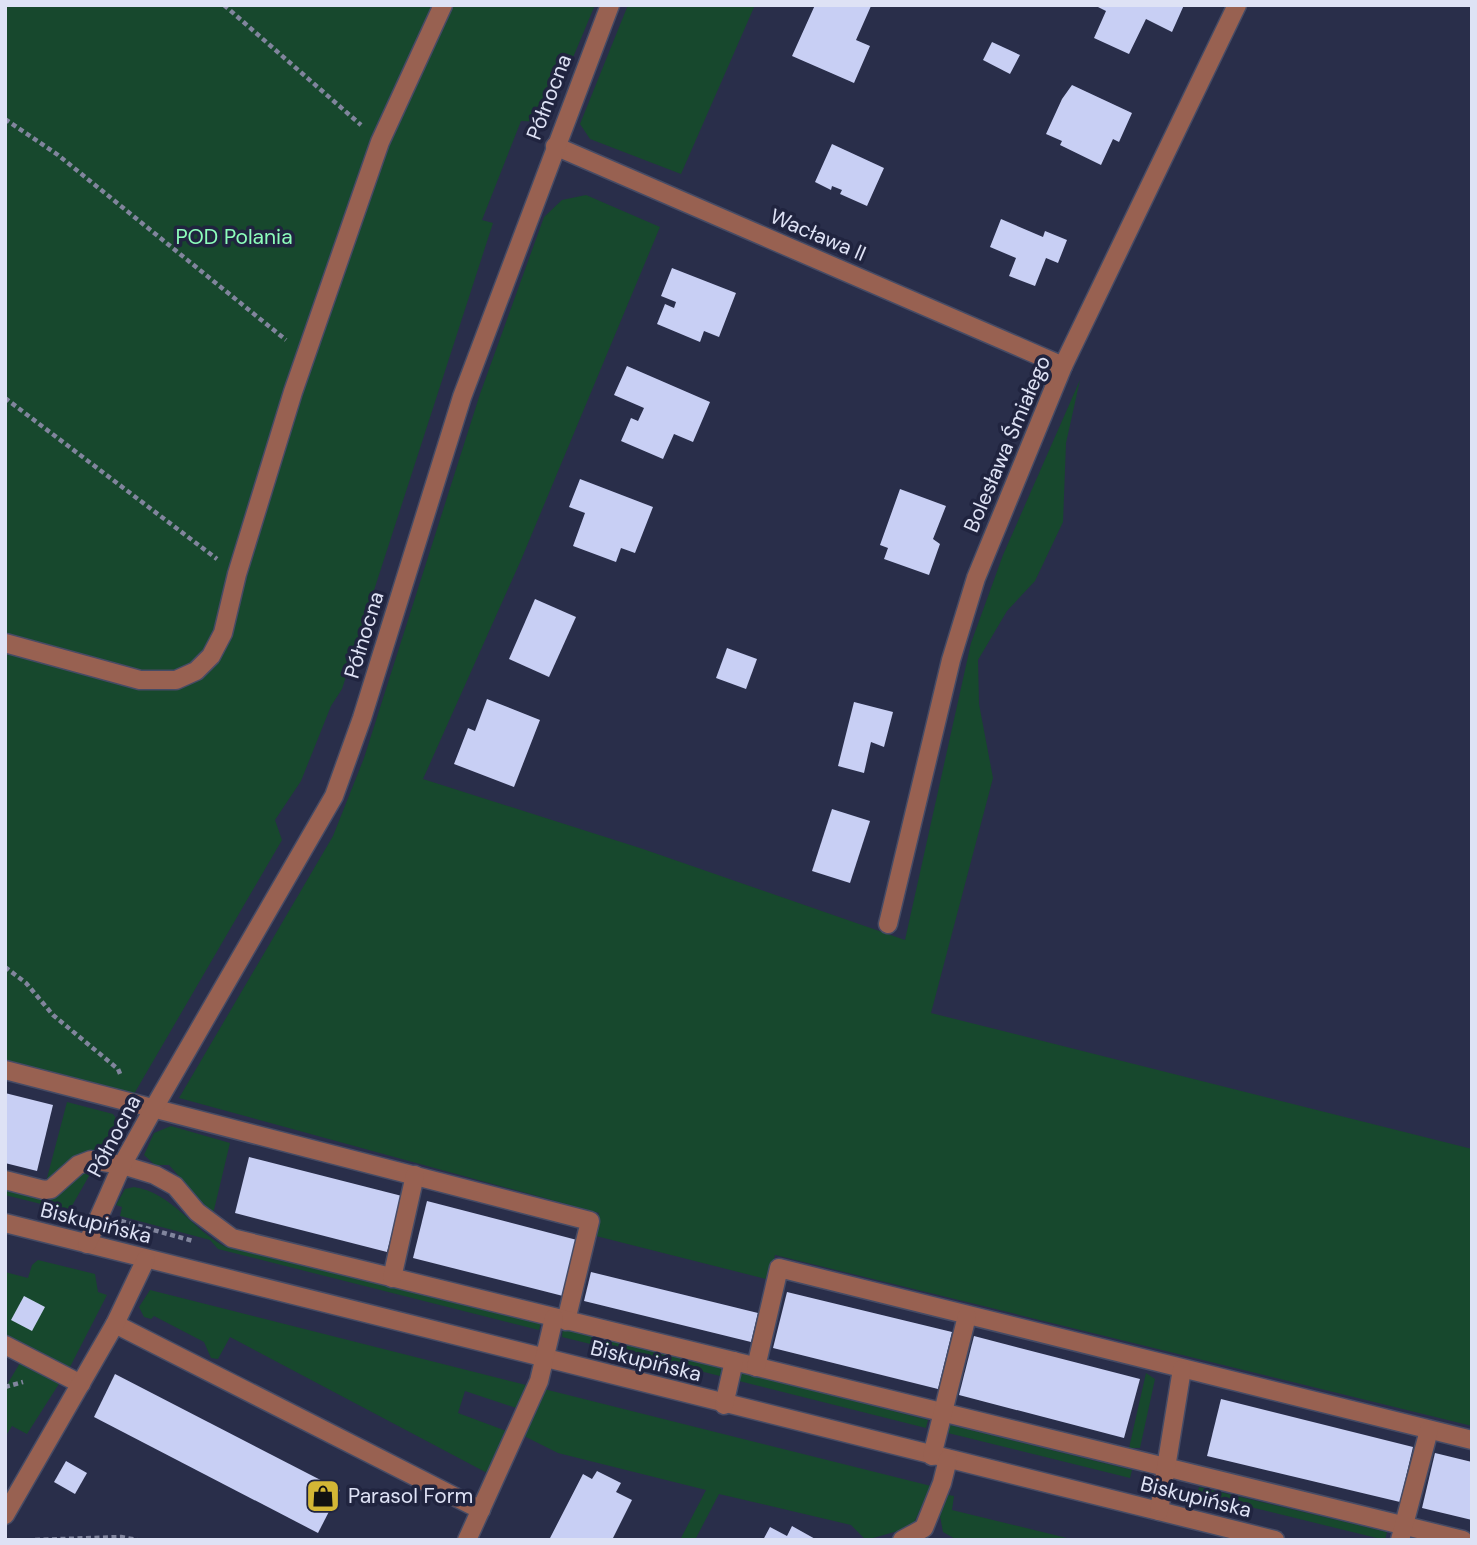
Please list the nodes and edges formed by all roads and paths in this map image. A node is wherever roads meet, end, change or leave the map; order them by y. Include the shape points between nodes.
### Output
1 (224, 5) edge
2 (443, 5) edge
3 (610, 5) edge
4 (1237, 5) edge
5 (5, 119) edge
6 (380, 142) junction
7 (555, 146) junction
8 (305, 356) junction
9 (1063, 366) junction
10 (5, 398) edge
11 (237, 574) junction
12 (5, 643) edge
13 (888, 925) dead end
14 (5, 968) edge
15 (5, 1070) edge
16 (132, 1101) junction
17 (155, 1106) junction
18 (122, 1165) junction
19 (415, 1174) junction
20 (5, 1180) edge
21 (5, 1223) edge
22 (87, 1244) junction
23 (146, 1259) junction
24 (392, 1278) junction
25 (967, 1316) junction
26 (560, 1319) junction
27 (115, 1325) junction
28 (5, 1345) edge
29 (545, 1359) junction
30 (734, 1361) junction
31 (756, 1367) junction
32 (1182, 1368) junction
33 (80, 1384) junction
34 (724, 1405) junction
35 (943, 1411) junction
36 (1429, 1430) junction
37 (1472, 1440) edge
38 (940, 1457) junction
39 (1168, 1469) junction
40 (481, 1510) junction
41 (1159, 1511) junction
42 (5, 1515) edge
43 (1402, 1532) edge
44 (35, 1540) edge
45 (137, 1540) edge
46 (467, 1540) edge
47 (902, 1540) edge
48 (1275, 1540) edge
49 (1463, 1540) edge

1 - 6 path
2 - 6 street
3 - 7 street, Północna
4 - 9 street, Bolesława Śmiałego
5 - 8 path via 68,164
6 - 8 street
7 - 9 street, Wacława II
7 - 17 street, Północna via 462,397 334,796
8 - 11 street
9 - 13 street, Bolesława Śmiałego via 976,578 951,660
10 - 11 path
11 - 12 street via 223,633 211,656 196,671 176,680 140,680
14 - 16 path via 118,1069
15 - 16 street
16 - 17 street
17 - 18 street, Północna
17 - 19 street
18 - 20 street via 91,1160 44,1190
18 - 22 street, Północna
18 - 24 street via 175,1186 197,1212 232,1238
19 - 24 street
19 - 26 street via 590,1221
21 - 22 street, Biskupińska
22 - 23 street, Biskupińska
23 - 27 street
23 - 29 street, Biskupińska
24 - 26 street
25 - 31 street via 779,1268
25 - 32 street
25 - 35 street
26 - 29 street
26 - 30 street
27 - 33 street
27 - 40 street
28 - 33 street
29 - 34 street, Biskupińska
29 - 40 street
30 - 31 street
30 - 34 street
31 - 35 street
32 - 36 street
32 - 39 street
33 - 42 street
34 - 38 street, Biskupińska
35 - 38 street
35 - 39 street
36 - 37 street
36 - 43 street
38 - 41 street, Biskupińska
38 - 47 street via 942,1483 924,1528
39 - 41 street
39 - 43 street
40 - 46 street
41 - 48 street, Biskupińska
43 - 49 street
44 - 45 path

